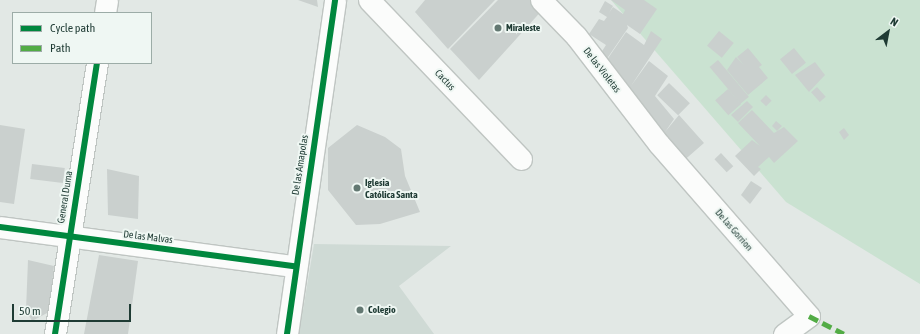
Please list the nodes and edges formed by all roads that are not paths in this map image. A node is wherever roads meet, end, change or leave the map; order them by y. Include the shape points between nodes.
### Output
1 (107, 0) edge
2 (335, 0) edge
3 (370, 0) edge
4 (541, 0) edge
5 (105, 12) edge
6 (97, 64) edge
7 (659, 144) joint
8 (521, 159) dead end
9 (0, 227) edge
10 (69, 237) junction
11 (294, 266) junction
12 (55, 334) edge
13 (287, 334) edge
14 (784, 334) edge

1 - 5 street
2 - 11 street, De las Amapolas
3 - 8 street, Cactus
4 - 7 street, De las Violetas via 576,36
6 - 10 street, General Duma
7 - 14 street, De las Gorrion via 809,316
9 - 10 street, De las Malvas
10 - 11 street, De las Malvas
10 - 12 street, General Duma
11 - 13 street, De las Amapolas

